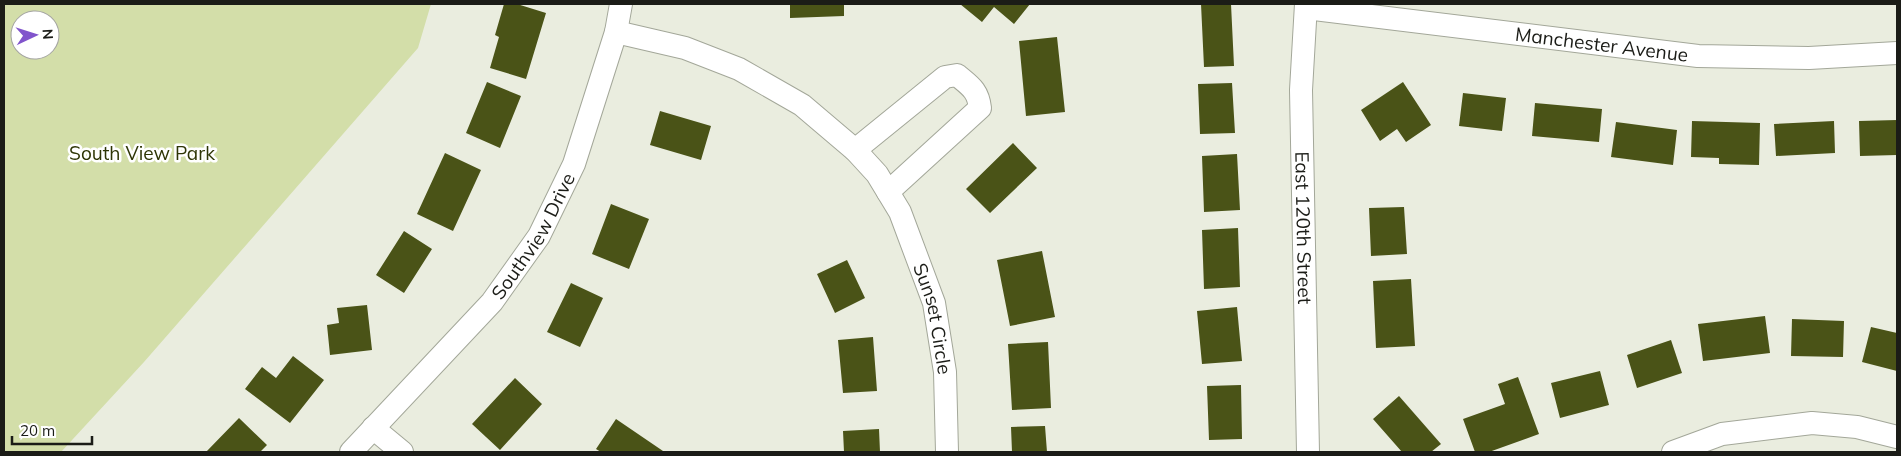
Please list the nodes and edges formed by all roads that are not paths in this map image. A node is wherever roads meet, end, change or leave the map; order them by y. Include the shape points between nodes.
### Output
1 (621, 4) edge
2 (1306, 6) edge
3 (616, 32) junction
4 (1897, 53) edge
5 (855, 150) junction
6 (888, 192) junction
7 (372, 428) junction
8 (1897, 437) edge
9 (351, 452) edge
10 (402, 452) edge
11 (947, 452) edge
12 (1308, 452) edge
13 (1673, 452) edge

1 - 3 street, Southview Drive
2 - 4 street, Manchester Avenue via 1698,56 1809,58
2 - 12 street, East 120th Street via 1301,90
3 - 5 street, Sunset Circle via 685,48 740,69 802,105
3 - 7 street, Southview Drive via 574,164 539,236 492,302
5 - 6 street, Sunset Circle
5 - 6 street via 945,77 957,75 972,87 980,108
6 - 11 street, Sunset Circle via 900,212 934,303 945,372
7 - 9 street, Southview Drive
7 - 10 street
8 - 13 street via 1857,427 1812,423 1722,434

